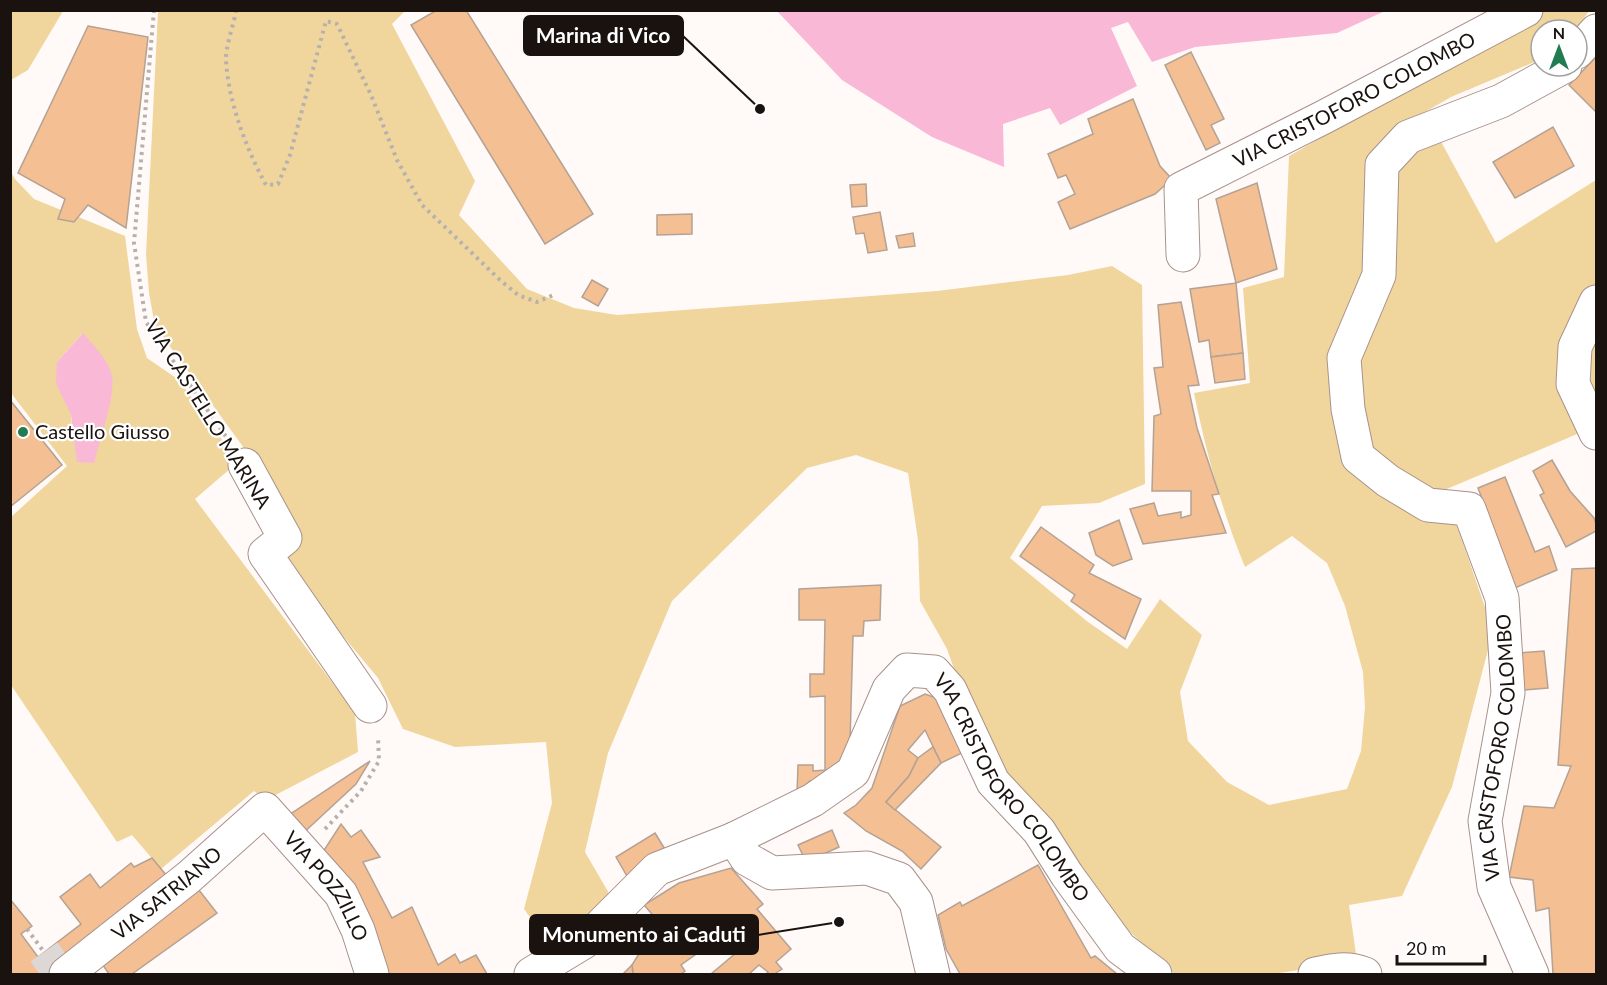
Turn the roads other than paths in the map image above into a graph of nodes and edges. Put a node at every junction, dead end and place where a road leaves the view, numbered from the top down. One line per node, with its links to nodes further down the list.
1 (1526, 10): 3 (street, VIA CRISTOFORO COLOMBO)
2 (1543, 78): 17 (street, VIA CRISTOFORO COLOMBO)
3 (1183, 255)
4 (1596, 302): 5 (street)
5 (1596, 433)
6 (245, 465): 7 (street, VIA CASTELLO MARINA)
7 (369, 706)
8 (264, 809): 10 (street, VIA SATRIANO); 11 (street, VIA POZZILLO)
9 (734, 839): 12 (street); 13 (street); 14 (street, VIA CRISTOFORO COLOMBO)
10 (57, 968)
11 (372, 975)
12 (531, 975)
13 (933, 975)
14 (1155, 975)
15 (1315, 975): 16 (street)
16 (1365, 975)
17 (1532, 975)

